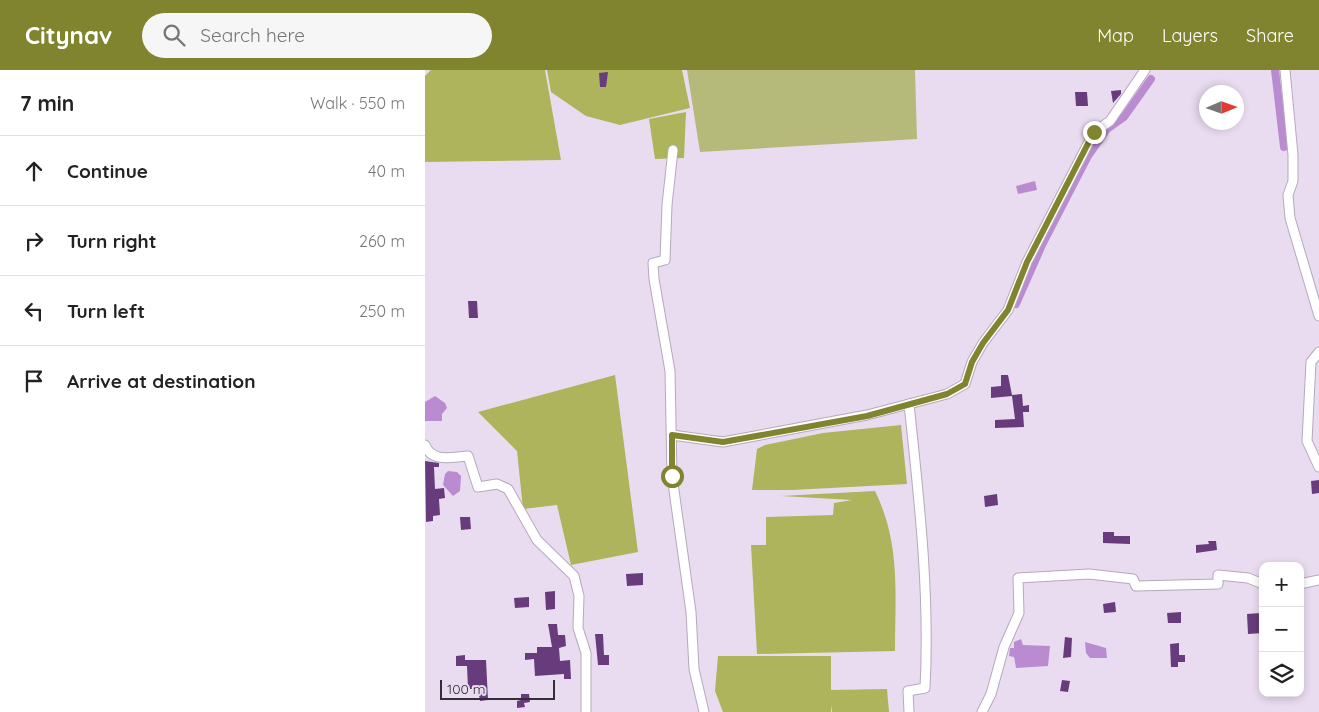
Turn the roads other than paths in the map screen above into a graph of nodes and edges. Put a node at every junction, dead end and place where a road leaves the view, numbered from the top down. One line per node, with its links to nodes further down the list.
1 (1145, 70): 6 (street)
2 (1285, 70): 4 (street)
3 (673, 150): 7 (street)
4 (1319, 316)
5 (1319, 352): 9 (street)
6 (909, 404): 7 (street); 15 (street)
7 (672, 435): 14 (street)
8 (425, 445): 13 (street)
9 (1319, 466)
10 (1319, 580): 12 (street)
11 (1259, 582): 16 (street)
12 (1304, 583)
13 (586, 712)
14 (704, 712)
15 (909, 712)
16 (982, 712)

